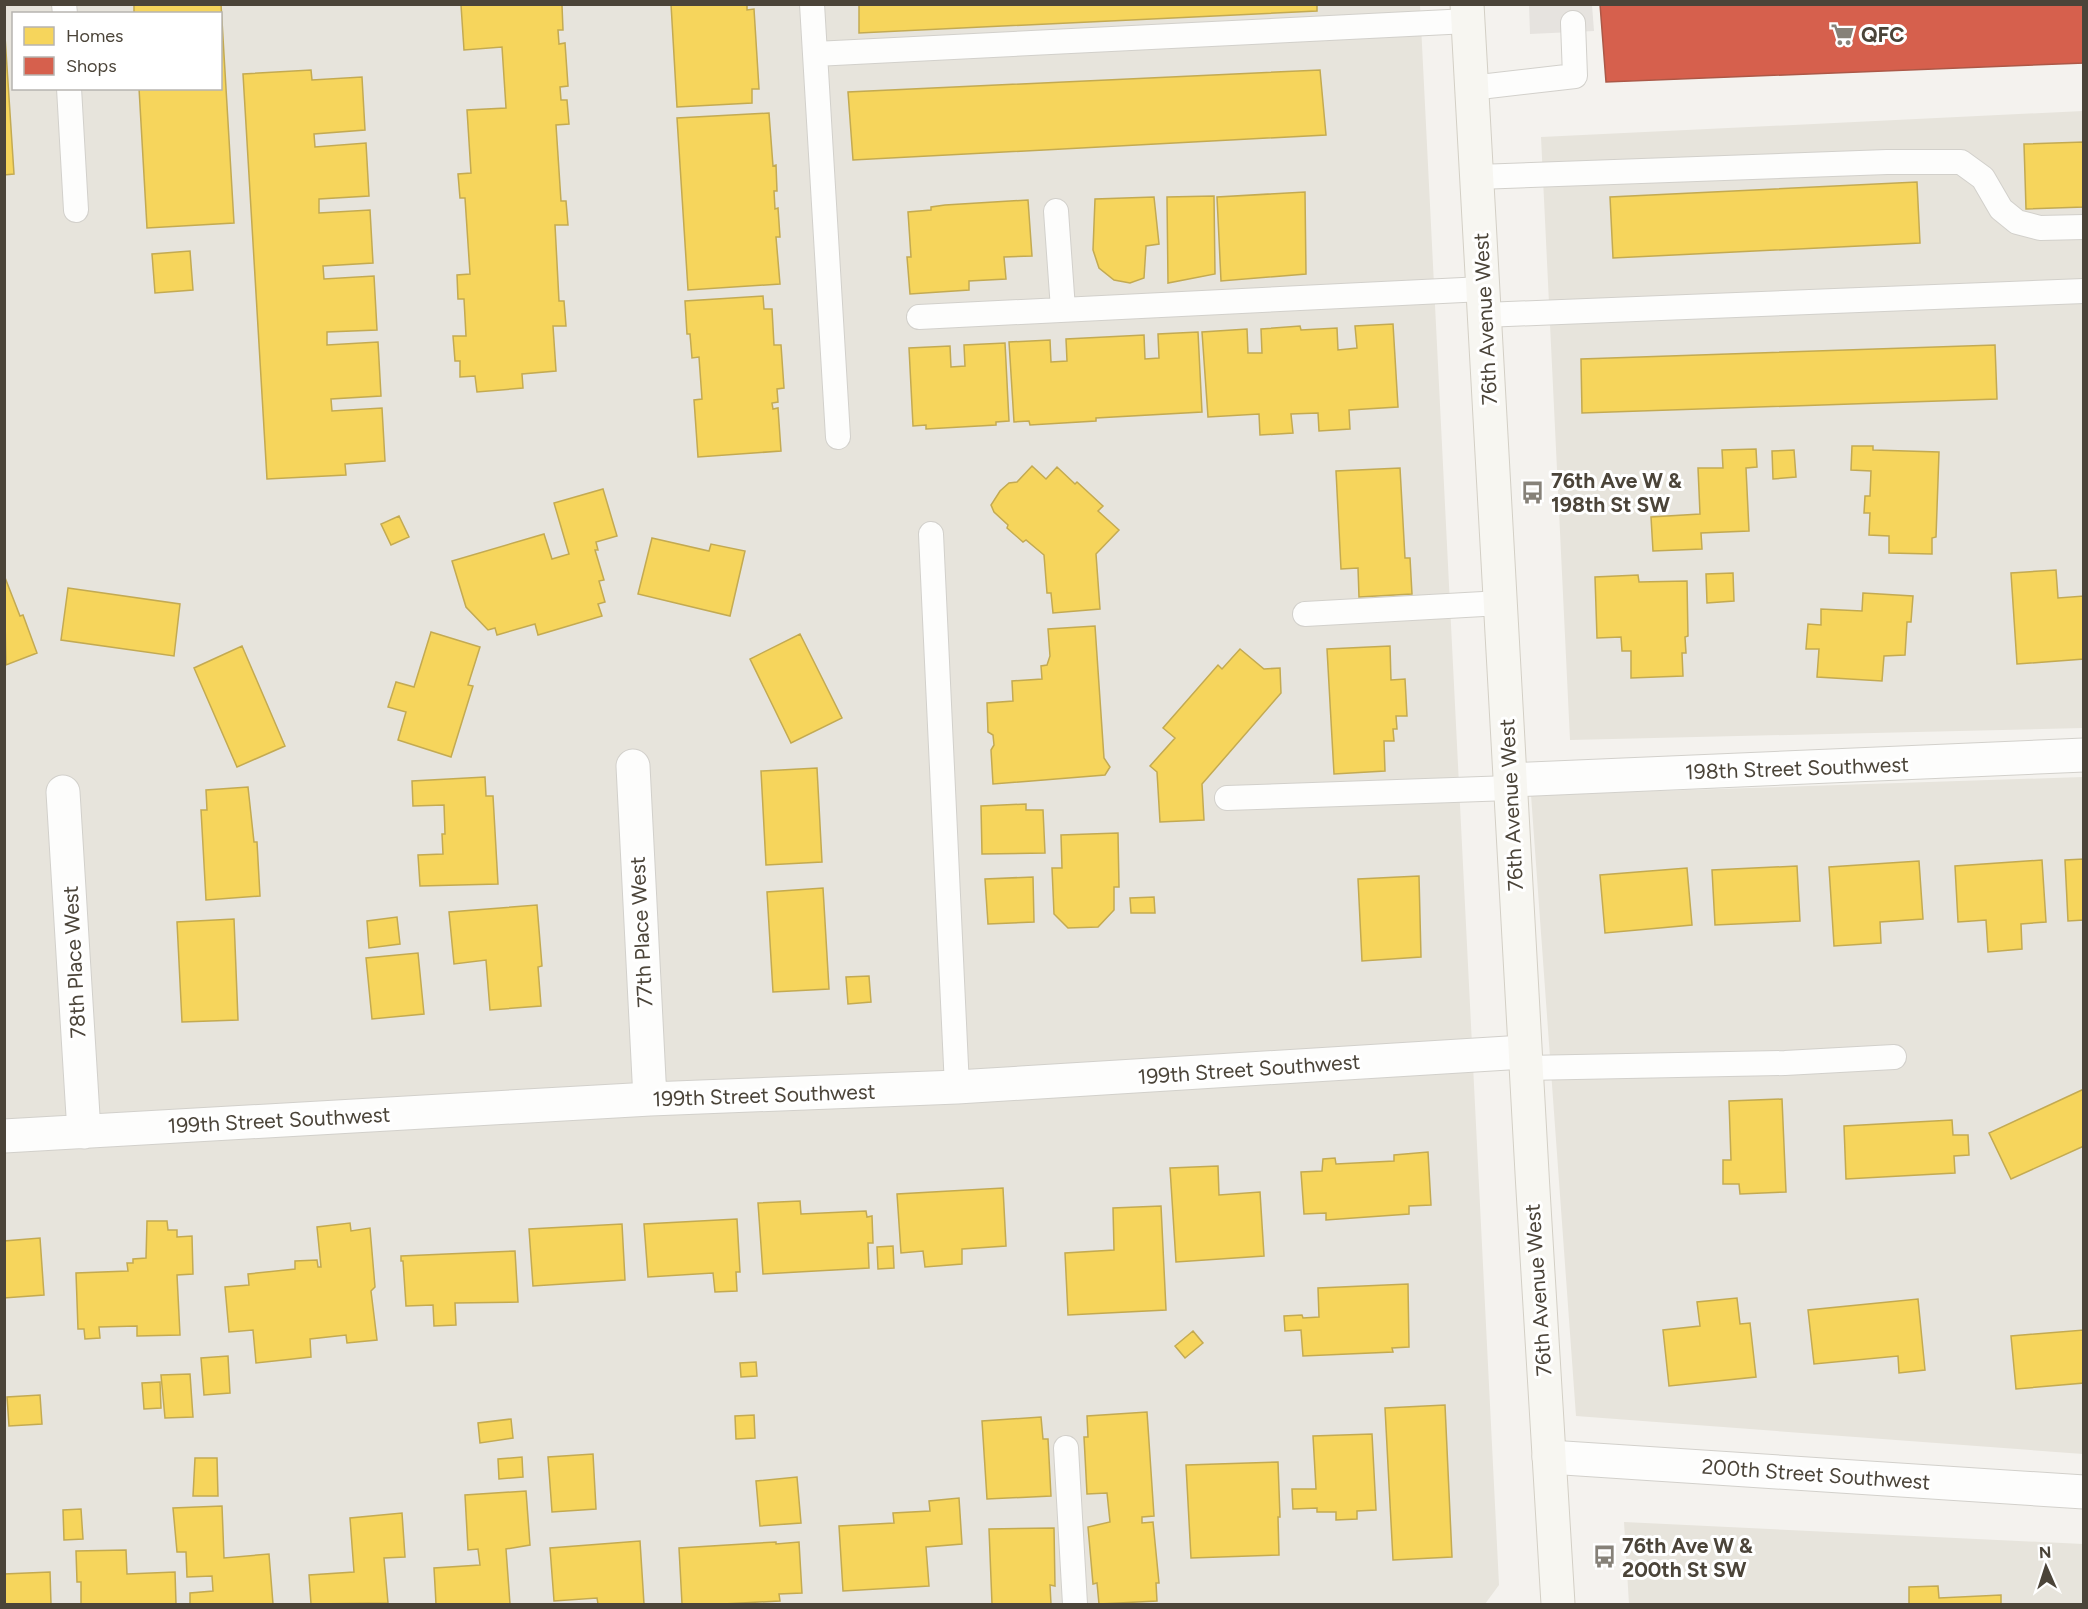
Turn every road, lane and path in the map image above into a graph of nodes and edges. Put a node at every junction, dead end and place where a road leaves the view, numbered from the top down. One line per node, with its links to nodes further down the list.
1 (812, 4): 4 (lane)
2 (1467, 13): 4 (lane); 5 (street, 76th Avenue West)
3 (1573, 23): 5 (lane)
4 (815, 54): 15 (lane)
5 (1472, 88): 7 (street, 76th Avenue West)
6 (69, 90): 8 (lane)
7 (1477, 177): 10 (lane); 12 (street, 76th Avenue West)
8 (76, 210)
9 (1056, 211): 13 (lane)
10 (2084, 226)
11 (2084, 291): 12 (lane)
12 (1484, 302): 13 (lane); 17 (street, 76th Avenue West)
13 (1063, 309): 14 (lane)
14 (919, 317)
15 (838, 437)
16 (932, 534): 26 (lane)
17 (1501, 603): 18 (lane); 21 (street, 76th Avenue West)
18 (1305, 614)
19 (2084, 755): 21 (street, 198th Street Southwest)
20 (633, 766): 27 (street, 77th Place West)
21 (1510, 784): 23 (lane); 25 (street, 76th Avenue West)
22 (63, 792): 28 (street, 78th Place West)
23 (1227, 798)
24 (1894, 1057): 25 (lane)
25 (1524, 1060): 26 (street, 199th Street Southwest); 31 (street, 76th Avenue West)
26 (957, 1087): 27 (street, 199th Street Southwest)
27 (650, 1099): 28 (street, 199th Street Southwest)
28 (84, 1132): 29 (street, 199th Street Southwest)
29 (4, 1136)
30 (1066, 1448): 33 (lane)
31 (1549, 1457): 32 (street, 200th Street Southwest); 34 (street, 76th Avenue West)
32 (2084, 1492)
33 (1075, 1605)
34 (1558, 1605)

